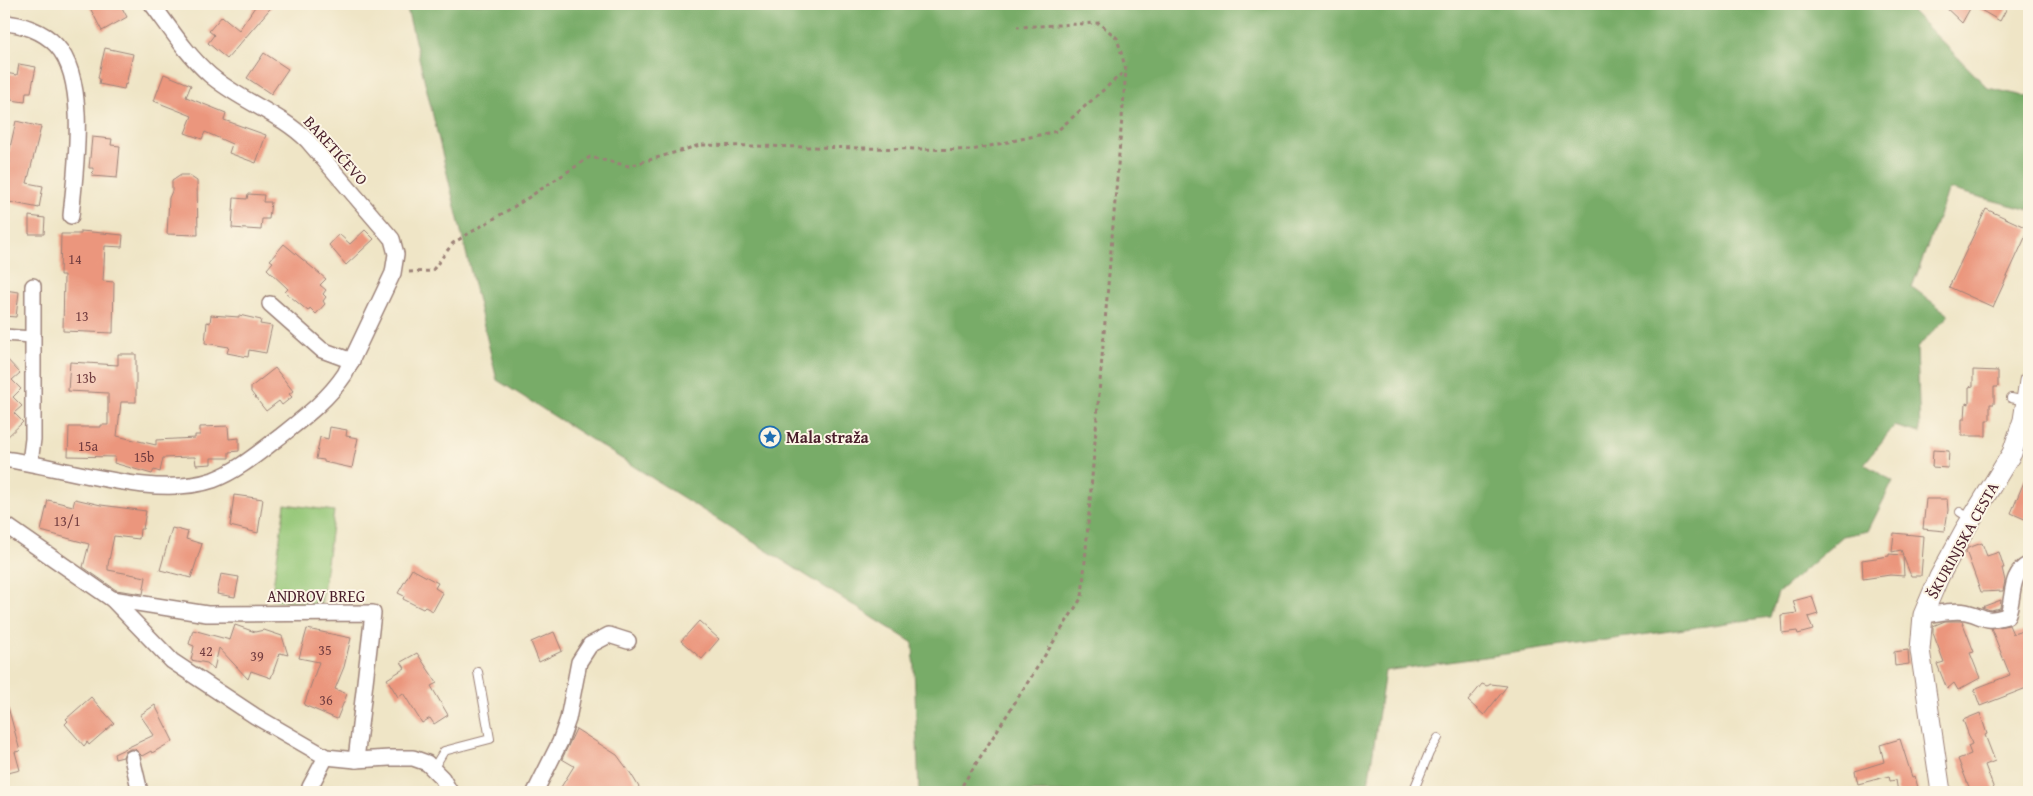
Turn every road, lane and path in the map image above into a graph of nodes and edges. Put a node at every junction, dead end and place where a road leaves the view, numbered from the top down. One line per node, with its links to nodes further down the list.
1 (152, 4): 6 (street, BARETIĆEVO)
2 (4, 23): 5 (street)
3 (1016, 27): 4 (path)
4 (1126, 70): 6 (path); 30 (path)
5 (71, 216)
6 (393, 273): 11 (street, BARETIĆEVO)
7 (33, 286): 10 (street)
8 (270, 304): 11 (street)
9 (4, 335): 10 (street)
10 (32, 337): 14 (street)
11 (352, 361): 14 (street, BARETIĆEVO)
12 (2029, 381): 18 (street, ŠKURINJSKA CESTA)
13 (4, 459): 14 (street, BARETIĆEVO)
14 (30, 463)
15 (4, 524): 17 (street, ANDROV BREG)
16 (2029, 564): 18 (street)
17 (112, 599): 22 (street, ANDROV BREG); 24 (street, ANDROV BREG)
18 (1923, 615): 32 (street, ŠKURINJSKA CESTA)
19 (628, 641): 29 (street)
20 (478, 672): 25 (lane)
21 (1438, 738): 31 (lane)
22 (326, 757): 24 (street, ANDROV BREG); 27 (street)
23 (132, 758): 26 (street)
24 (356, 760): 25 (street, ANDROV BREG)
25 (433, 769): 28 (street, ANDROV BREG)
26 (140, 792)
27 (312, 792)
28 (450, 792)
29 (535, 792)
30 (958, 792)
31 (1413, 792)
32 (1941, 792)

